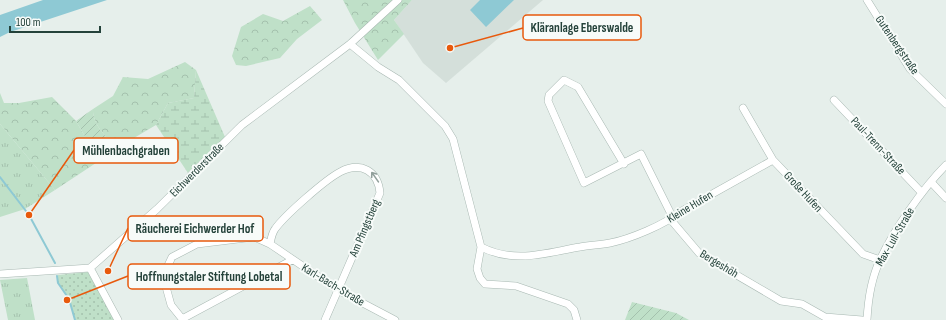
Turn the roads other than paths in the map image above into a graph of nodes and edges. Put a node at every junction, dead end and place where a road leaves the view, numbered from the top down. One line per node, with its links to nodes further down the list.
1 (398, 0): 3 (street, Eichwerderstraße)
2 (867, 0): 5 (street, Gutenbergstraße)
3 (350, 44): 15 (street); 18 (street, Eichwerderstraße)
4 (834, 100): 11 (street, Paul-Trenn-Straße)
5 (946, 104)
6 (743, 108): 7 (street, Große Hufen)
7 (773, 160): 13 (street, Kleine Hufen); 17 (street, Große Hufen)
8 (624, 164): 8 (street, Bergeshöh); 13 (street, Bergeshöh)
9 (946, 165): 10 (street, Max-Lull-Straße)
10 (931, 182): 11 (street, Max-Lull-Straße); 12 (street)
11 (922, 193): 17 (street, Max-Lull-Straße)
12 (946, 198)
13 (671, 220): 15 (street, Kleine Hufen); 26 (street, Bergeshöh)
14 (270, 244): 16 (street, Karl-Bach-Straße); 20 (street, Am Pfingstberg, one-way to 14); 21 (street, Karl-Bach-Straße)
15 (481, 247): 25 (street)
16 (292, 260): 20 (street, Karl-Bach-Straße); 21 (street)
17 (880, 260): 27 (street, Max-Lull-Straße)
18 (90, 268): 19 (street); 22 (street)
19 (0, 274)
20 (338, 290): 23 (street, Am Pfingstberg); 24 (street, Karl-Bach-Straße)
21 (182, 319)
22 (118, 320)
23 (326, 320)
24 (395, 320)
25 (577, 320)
26 (862, 320)
27 (867, 320)

